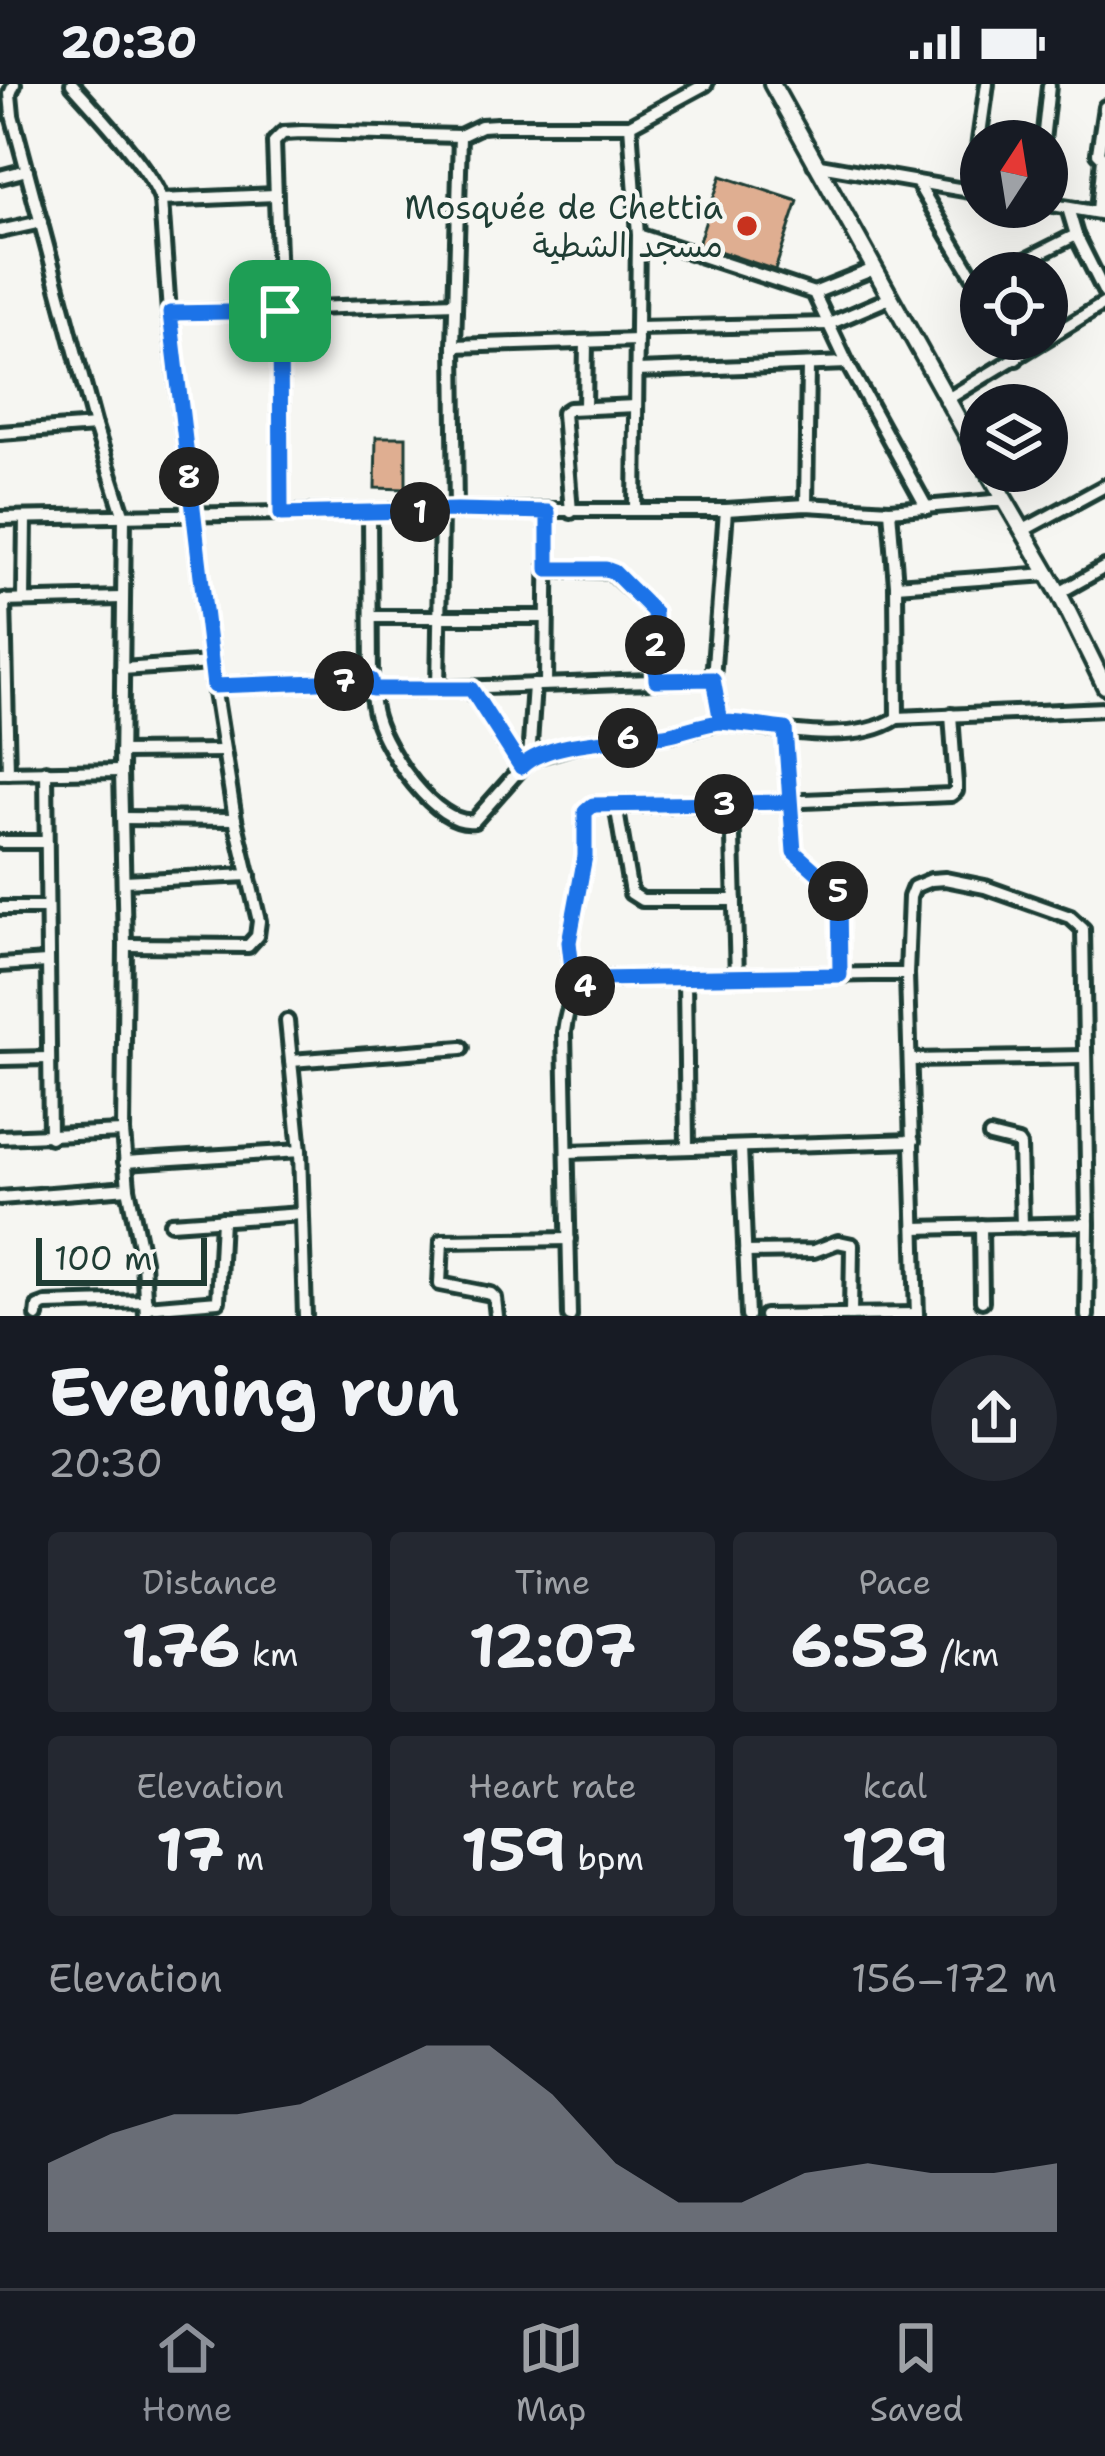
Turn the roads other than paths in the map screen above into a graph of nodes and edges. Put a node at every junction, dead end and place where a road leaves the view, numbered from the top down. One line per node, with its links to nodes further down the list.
1 (14, 84): 13 (street)
2 (71, 84): 18 (street)
3 (706, 84): 10 (street)
4 (772, 84): 12 (street)
5 (987, 84): 8 (street)
6 (1049, 86): 9 (street)
7 (1105, 107): 20 (street)
8 (983, 120)
9 (1045, 120)
10 (630, 125): 11 (street); 23 (street)
11 (460, 136): 17 (street); 31 (street)
12 (814, 164): 15 (street); 27 (street)
13 (27, 170): 14 (street); 21 (street)
14 (0, 177)
15 (919, 184): 16 (street); 26 (street)
16 (960, 190)
17 (275, 195): 18 (street); 33 (street)
18 (160, 200): 34 (street)
19 (1068, 208): 20 (street); 24 (street)
20 (1101, 211)
21 (41, 222): 22 (street); 48 (street)
22 (0, 232)
23 (638, 235): 28 (street); 37 (street)
24 (1076, 235): 25 (street); 29 (street)
25 (1042, 252)
26 (960, 253)
27 (874, 269): 28 (street); 30 (street)
28 (814, 293): 35 (street)
29 (1105, 293)
30 (890, 298): 35 (street); 44 (street)
31 (455, 303): 33 (street); 39 (street)
32 (1105, 303): 36 (street)
33 (280, 311): 34 (street); 64 (street)
34 (170, 313): 63 (street)
35 (829, 324): 37 (street); 41 (street)
36 (1068, 326)
37 (637, 334): 38 (street); 43 (street)
38 (586, 342): 39 (street); 46 (street)
39 (454, 346): 55 (street)
40 (1013, 360): 44 (street)
41 (847, 363): 42 (street); 54 (street)
42 (808, 366): 43 (street); 53 (street)
43 (637, 371): 45 (street)
44 (946, 400): 47 (street)
45 (636, 406): 46 (street); 56 (street)
46 (584, 408): 61 (street)
47 (960, 424)
48 (95, 426): 49 (street); 65 (street)
49 (0, 433)
50 (1105, 486): 68 (street)
51 (1000, 492): 52 (street)
52 (1004, 500): 54 (street); 68 (street)
53 (806, 505): 57 (street); 58 (street)
54 (927, 508): 58 (street)
55 (457, 510): 59 (street); 60 (street)
56 (635, 510): 57 (street); 61 (street)
57 (726, 510): 82 (street)
58 (890, 510): 72 (street)
59 (441, 511): 62 (street); 78 (street)
60 (548, 512): 61 (street); 70 (street)
61 (571, 512)
62 (370, 513): 64 (street); 77 (street)
63 (193, 514): 64 (street); 65 (street); 80 (street)
64 (281, 514)
65 (124, 517): 67 (street); 74 (street)
66 (0, 518): 67 (street)
67 (25, 518): 75 (street)
68 (1022, 531): 71 (street)
69 (1105, 567): 73 (street)
70 (548, 569): 79 (street); 83 (street)
71 (1048, 574): 72 (street); 73 (street)
72 (896, 585): 92 (street)
73 (1059, 593): 87 (street)
74 (122, 598): 75 (street); 81 (street)
75 (24, 600): 76 (street)
76 (2, 601): 100 (street)
77 (371, 617): 78 (street); 84 (street)
78 (437, 617): 79 (street); 88 (street)
79 (547, 617): 85 (street)
80 (211, 663): 81 (street); 86 (street)
81 (122, 668): 96 (street)
82 (713, 679): 83 (street); 93 (street)
83 (656, 680): 85 (street)
84 (372, 684): 86 (street); 88 (street); 97 (street)
85 (540, 684): 89 (street); 97 (street)
86 (214, 686): 95 (street)
87 (1105, 686)
88 (437, 689): 89 (street)
89 (471, 689): 97 (street)
90 (1105, 709): 91 (street)
91 (951, 715): 92 (street); 101 (street)
92 (897, 718): 94 (street)
93 (721, 722): 94 (street); 97 (street)
94 (785, 729): 101 (street)
95 (224, 751): 96 (street); 105 (street)
96 (122, 752): 99 (street)
97 (525, 763)
98 (46, 771): 99 (street); 100 (street); 107 (street)
99 (121, 771): 104 (street)
100 (4, 773)
101 (790, 802): 102 (street); 117 (street)
102 (732, 804): 103 (street); 110 (street)
103 (616, 805): 110 (street); 120 (street)
104 (122, 818): 105 (street); 109 (street)
105 (235, 818): 108 (street)
106 (0, 842): 107 (street)
107 (46, 842): 112 (street)
108 (249, 875): 109 (street); 113 (street)
109 (124, 881): 113 (street)
110 (735, 900): 118 (street)
111 (0, 908): 112 (street)
112 (47, 908): 114 (street)
113 (125, 945): 128 (street)
114 (47, 962): 115 (street); 124 (street)
115 (0, 965)
116 (908, 974): 117 (street); 123 (street); 126 (street)
117 (840, 975): 118 (street)
118 (737, 976): 119 (street)
119 (685, 978): 120 (street); 134 (street)
120 (575, 996): 136 (street)
121 (287, 1021): 127 (street)
122 (462, 1048): 127 (street)
123 (1084, 1057): 126 (street); 143 (street)
124 (49, 1058): 125 (street); 130 (street)
125 (0, 1059)
126 (910, 1060): 132 (street)
127 (291, 1061): 135 (street)
128 (123, 1132): 130 (street); 137 (street)
129 (990, 1136): 145 (street)
130 (50, 1137): 131 (street)
131 (0, 1138)
132 (913, 1141): 133 (street); 146 (street)
133 (741, 1147): 134 (street); 148 (street)
134 (687, 1148): 136 (street)
135 (299, 1151): 137 (street); 140 (street)
136 (568, 1152): 147 (street)
137 (125, 1162): 138 (street)
138 (128, 1188): 139 (street); 150 (street)
139 (0, 1198)
140 (301, 1214): 141 (street); 154 (street)
141 (222, 1220): 142 (street); 150 (street)
142 (171, 1223)
143 (1088, 1225): 145 (street); 159 (street)
144 (981, 1226): 145 (street); 146 (street); 149 (street)
145 (1022, 1226)
146 (915, 1228): 152 (street)
147 (569, 1239): 155 (street); 156 (street)
148 (745, 1252): 151 (street); 157 (street)
149 (982, 1301)
150 (146, 1308): 153 (street)
151 (851, 1315): 152 (street); 158 (street)
152 (917, 1315)
153 (38, 1316)
154 (305, 1316)
155 (497, 1316)
156 (570, 1316)
157 (748, 1316)
158 (765, 1316)
159 (1087, 1316)

